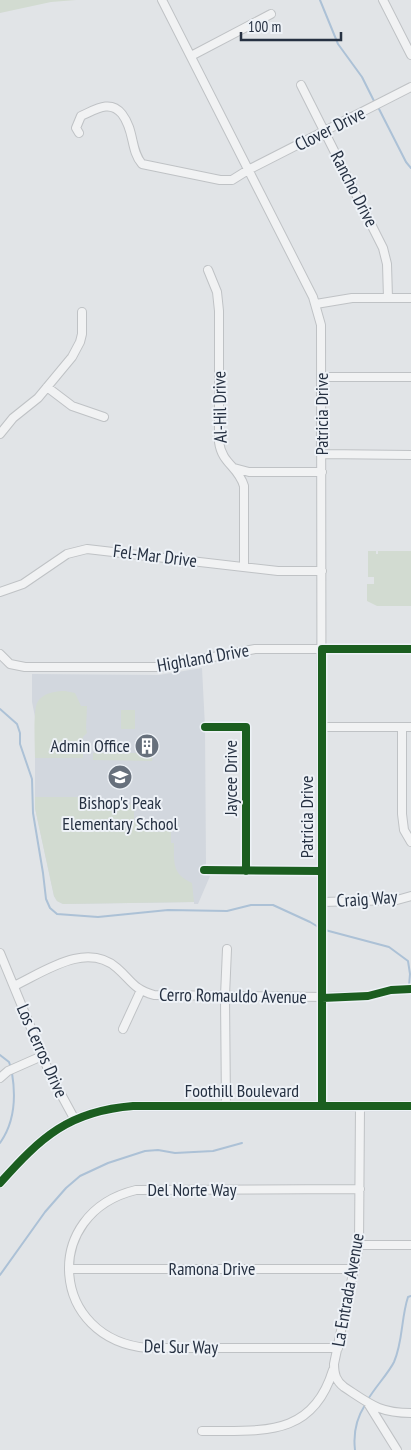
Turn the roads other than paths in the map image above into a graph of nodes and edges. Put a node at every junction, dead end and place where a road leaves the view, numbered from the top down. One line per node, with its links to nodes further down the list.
1 (162, 0): 4 (street, Patricia Drive)
2 (383, 0): 5 (street)
3 (271, 14): 4 (street)
4 (191, 56): 10 (street, Patricia Drive)
5 (411, 56)
6 (301, 85): 8 (street, Rancho Drive)
7 (411, 87): 8 (street, Clover Drive)
8 (325, 131): 10 (street, Clover Drive); 12 (street, Rancho Drive)
9 (78, 133): 10 (street, Clover Drive)
10 (248, 170): 14 (street, Patricia Drive)
11 (208, 270): 23 (street, Al-Hil Drive)
12 (388, 298): 13 (street); 14 (street)
13 (411, 298)
14 (316, 304): 16 (street, Patricia Drive)
15 (82, 312): 18 (street)
16 (322, 376): 17 (street); 21 (street, Patricia Drive)
17 (411, 377)
18 (47, 387): 19 (street); 20 (street)
19 (104, 417)
20 (0, 434)
21 (322, 454): 22 (street); 24 (street, Patricia Drive)
22 (411, 454)
23 (231, 467): 24 (street); 25 (street, Al-Hil Drive)
24 (322, 472): 26 (street, Patricia Drive)
25 (244, 567): 26 (street, Fel-Mar Drive); 27 (street, Fel-Mar Drive)
26 (322, 571): 28 (street, Patricia Drive)
27 (0, 592)
28 (322, 649): 29 (street, Highland Drive); 30 (street, Highland Drive); 32 (street, Patricia Drive)
29 (411, 649)
30 (0, 654)
31 (205, 727): 37 (street, Jaycee Drive)
32 (322, 727): 33 (street); 38 (street, Patricia Drive)
33 (402, 727): 34 (street); 35 (street)
34 (411, 727)
35 (411, 842)
36 (204, 870): 37 (street, Craig Way)
37 (246, 871): 38 (street, Craig Way)
38 (322, 871): 40 (street, Patricia Drive)
39 (411, 896): 40 (street, Craig Way)
40 (322, 902): 47 (street, Patricia Drive)
41 (227, 949): 46 (street)
42 (0, 953): 43 (street, Los Cerros Drive)
43 (14, 986): 45 (street, Cerro Romauldo Avenue); 49 (street, Los Cerros Drive)
44 (411, 989): 47 (street, Cerro Romauldo Avenue)
45 (141, 990): 46 (street, Cerro Romauldo Avenue); 48 (street)
46 (225, 996): 47 (street, Cerro Romauldo Avenue); 51 (street)
47 (322, 998): 52 (street, Patricia Drive)
48 (123, 1029)
49 (42, 1056): 50 (street); 55 (street, Los Cerros Drive)
50 (0, 1078)
51 (226, 1106): 52 (street, Foothill Boulevard); 55 (street, Foothill Boulevard)
52 (322, 1106): 53 (street, Foothill Boulevard)
53 (360, 1106): 54 (street, Foothill Boulevard); 57 (street, La Entrada Avenue)
54 (411, 1106)
55 (75, 1120): 56 (street, Foothill Boulevard)
56 (0, 1183)
57 (360, 1189): 58 (street, La Entrada Avenue); 60 (street, Del Norte Way)
58 (359, 1244): 59 (street); 61 (street, La Entrada Avenue)
59 (411, 1245)
60 (69, 1269): 61 (street, Ramona Drive); 62 (street, Del Sur Way)
61 (355, 1269): 62 (street, La Entrada Avenue)
62 (338, 1348): 63 (street, La Entrada Avenue)
63 (334, 1364): 64 (street, La Entrada Avenue); 66 (street)
64 (367, 1402): 65 (street); 67 (street, La Entrada Avenue)
65 (411, 1413)
66 (202, 1431)
67 (397, 1450)

